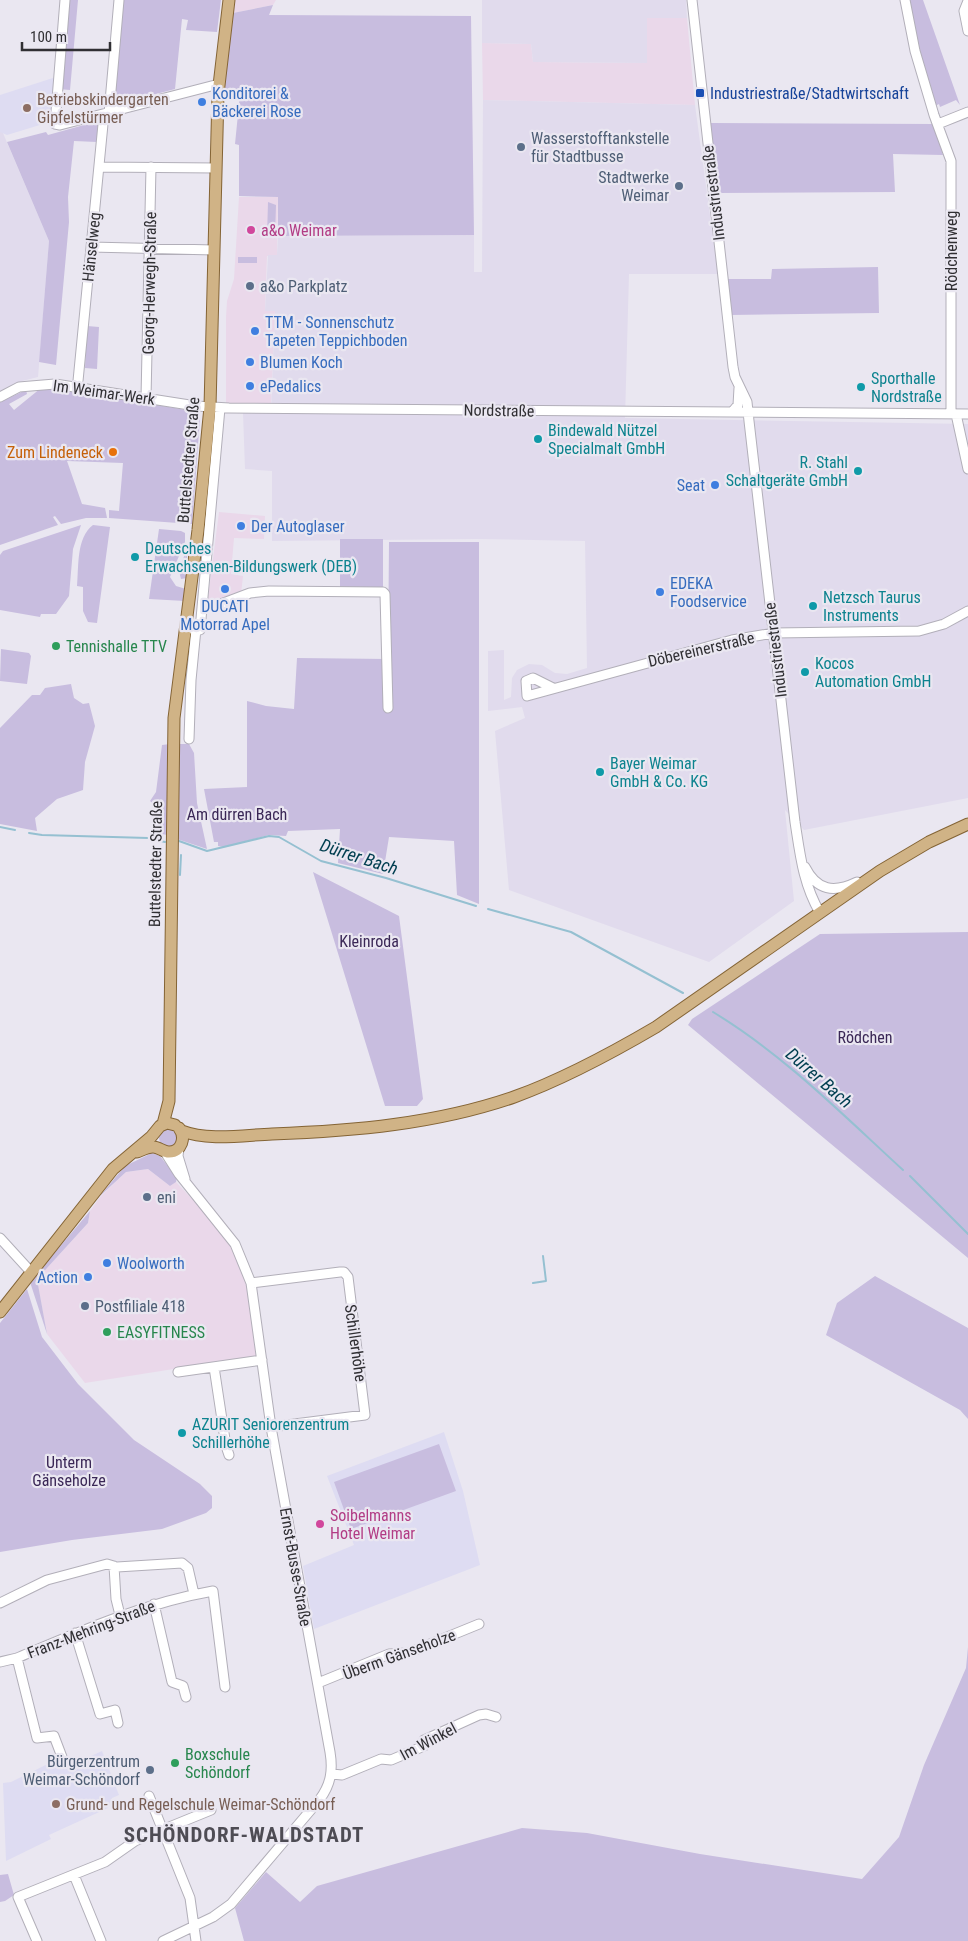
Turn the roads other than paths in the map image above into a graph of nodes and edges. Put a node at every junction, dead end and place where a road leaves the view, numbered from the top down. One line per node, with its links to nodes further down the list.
1 (65, 0): 10 (street)
2 (119, 0): 10 (street, Hänselweg)
3 (229, 0): 8 (main road, Buttelstedter Straße)
4 (692, 0): 19 (street, Industriestraße)
5 (905, 0): 11 (street, Rödchenweg)
6 (968, 1): 7 (street)
7 (968, 31)
8 (219, 84): 10 (street); 14 (main road, Buttelstedter Straße)
9 (968, 112): 11 (street)
10 (106, 113): 12 (street, Hänselweg)
11 (938, 124): 25 (street, Rödchenweg)
12 (99, 167): 13 (street); 15 (street, Hänselweg)
13 (151, 167): 14 (street); 16 (street, Georg-Herwegh-Straße)
14 (216, 168): 17 (main road, Buttelstedter Straße)
15 (91, 247): 16 (street); 18 (street, Hänselweg)
16 (150, 249): 17 (street); 21 (street, Georg-Herwegh-Straße)
17 (214, 250): 22 (main road, Buttelstedter Straße)
18 (78, 381)
19 (739, 385): 23 (street, Industriestraße); 24 (street, Industriestraße)
20 (0, 398): 21 (street, Im Weimar-Werk)
21 (146, 398): 22 (street, Im Weimar-Werk)
22 (215, 408): 23 (street, Nordstraße); 28 (street); 30 (main road, Buttelstedter Straße)
23 (732, 412): 24 (street, Nordstraße)
24 (748, 412): 25 (street, Nordstraße); 31 (street, Industriestraße)
25 (953, 414): 26 (street, Nordstraße); 27 (street, Rödchenweg)
26 (968, 414)
27 (968, 469)
28 (203, 607): 30 (street); 33 (street)
29 (968, 611): 31 (street, Döbereinerstraße)
30 (191, 629): 34 (street, Buttelstedter Straße); 39 (main road, Buttelstedter Straße)
31 (774, 633): 32 (street, Döbereinerstraße); 36 (street, Industriestraße)
32 (553, 688): 32 (street, Döbereinerstraße)
33 (388, 708)
34 (189, 739)
35 (968, 824): 37 (main road)
36 (800, 855): 37 (street); 38 (street, Industriestraße)
37 (880, 871): 38 (main road)
38 (820, 913): 43 (main road)
39 (169, 1101): 40 (main road); 41 (main road)
40 (163, 1124): 41 (main road); 42 (main road)
41 (179, 1128): 43 (main road); 44 (main road)
42 (155, 1133): 45 (main road); 46 (main road)
43 (217, 1136): 44 (main road)
44 (180, 1146): 45 (main road); 47 (street, Ernst-Busse-Straße)
45 (162, 1150): 46 (main road); 47 (street, Ernst-Busse-Straße)
46 (129, 1154): 49 (main road)
47 (186, 1181): 50 (street, Ernst-Busse-Straße)
48 (0, 1238): 49 (street)
49 (31, 1272): 51 (main road)
50 (251, 1284): 52 (street, Ernst-Busse-Straße); 55 (street, Schillerhöhe)
51 (0, 1312)
52 (262, 1360): 53 (street); 55 (street, Ernst-Busse-Straße)
53 (214, 1367): 54 (street); 56 (street)
54 (178, 1372)
55 (271, 1427): 66 (street, Ernst-Busse-Straße)
56 (229, 1455)
57 (114, 1566): 58 (street); 59 (street); 61 (street)
58 (194, 1594): 60 (street, Franz-Mehring-Straße); 67 (street, Franz-Mehring-Straße)
59 (0, 1603)
60 (154, 1604): 61 (street, Franz-Mehring-Straße); 68 (street)
61 (120, 1615): 63 (street, Franz-Mehring-Straße)
62 (479, 1624): 66 (street, Überm Gänseholze)
63 (75, 1633): 64 (street, Franz-Mehring-Straße); 70 (street)
64 (17, 1658): 65 (street, Franz-Mehring-Straße); 71 (street)
65 (0, 1662)
66 (318, 1683): 72 (street, Ernst-Busse-Straße)
67 (225, 1687)
68 (186, 1697)
69 (496, 1717): 72 (street, Im Winkel)
70 (118, 1723)
71 (62, 1758)
72 (332, 1774): 77 (street)
73 (149, 1796): 75 (street)
74 (212, 1810): 75 (street)
75 (163, 1830): 76 (street); 77 (street)
76 (74, 1874): 78 (street); 79 (street)
77 (193, 1927): 80 (street); 81 (street)
78 (37, 1941)
79 (101, 1941)
80 (163, 1941)
81 (196, 1941)

